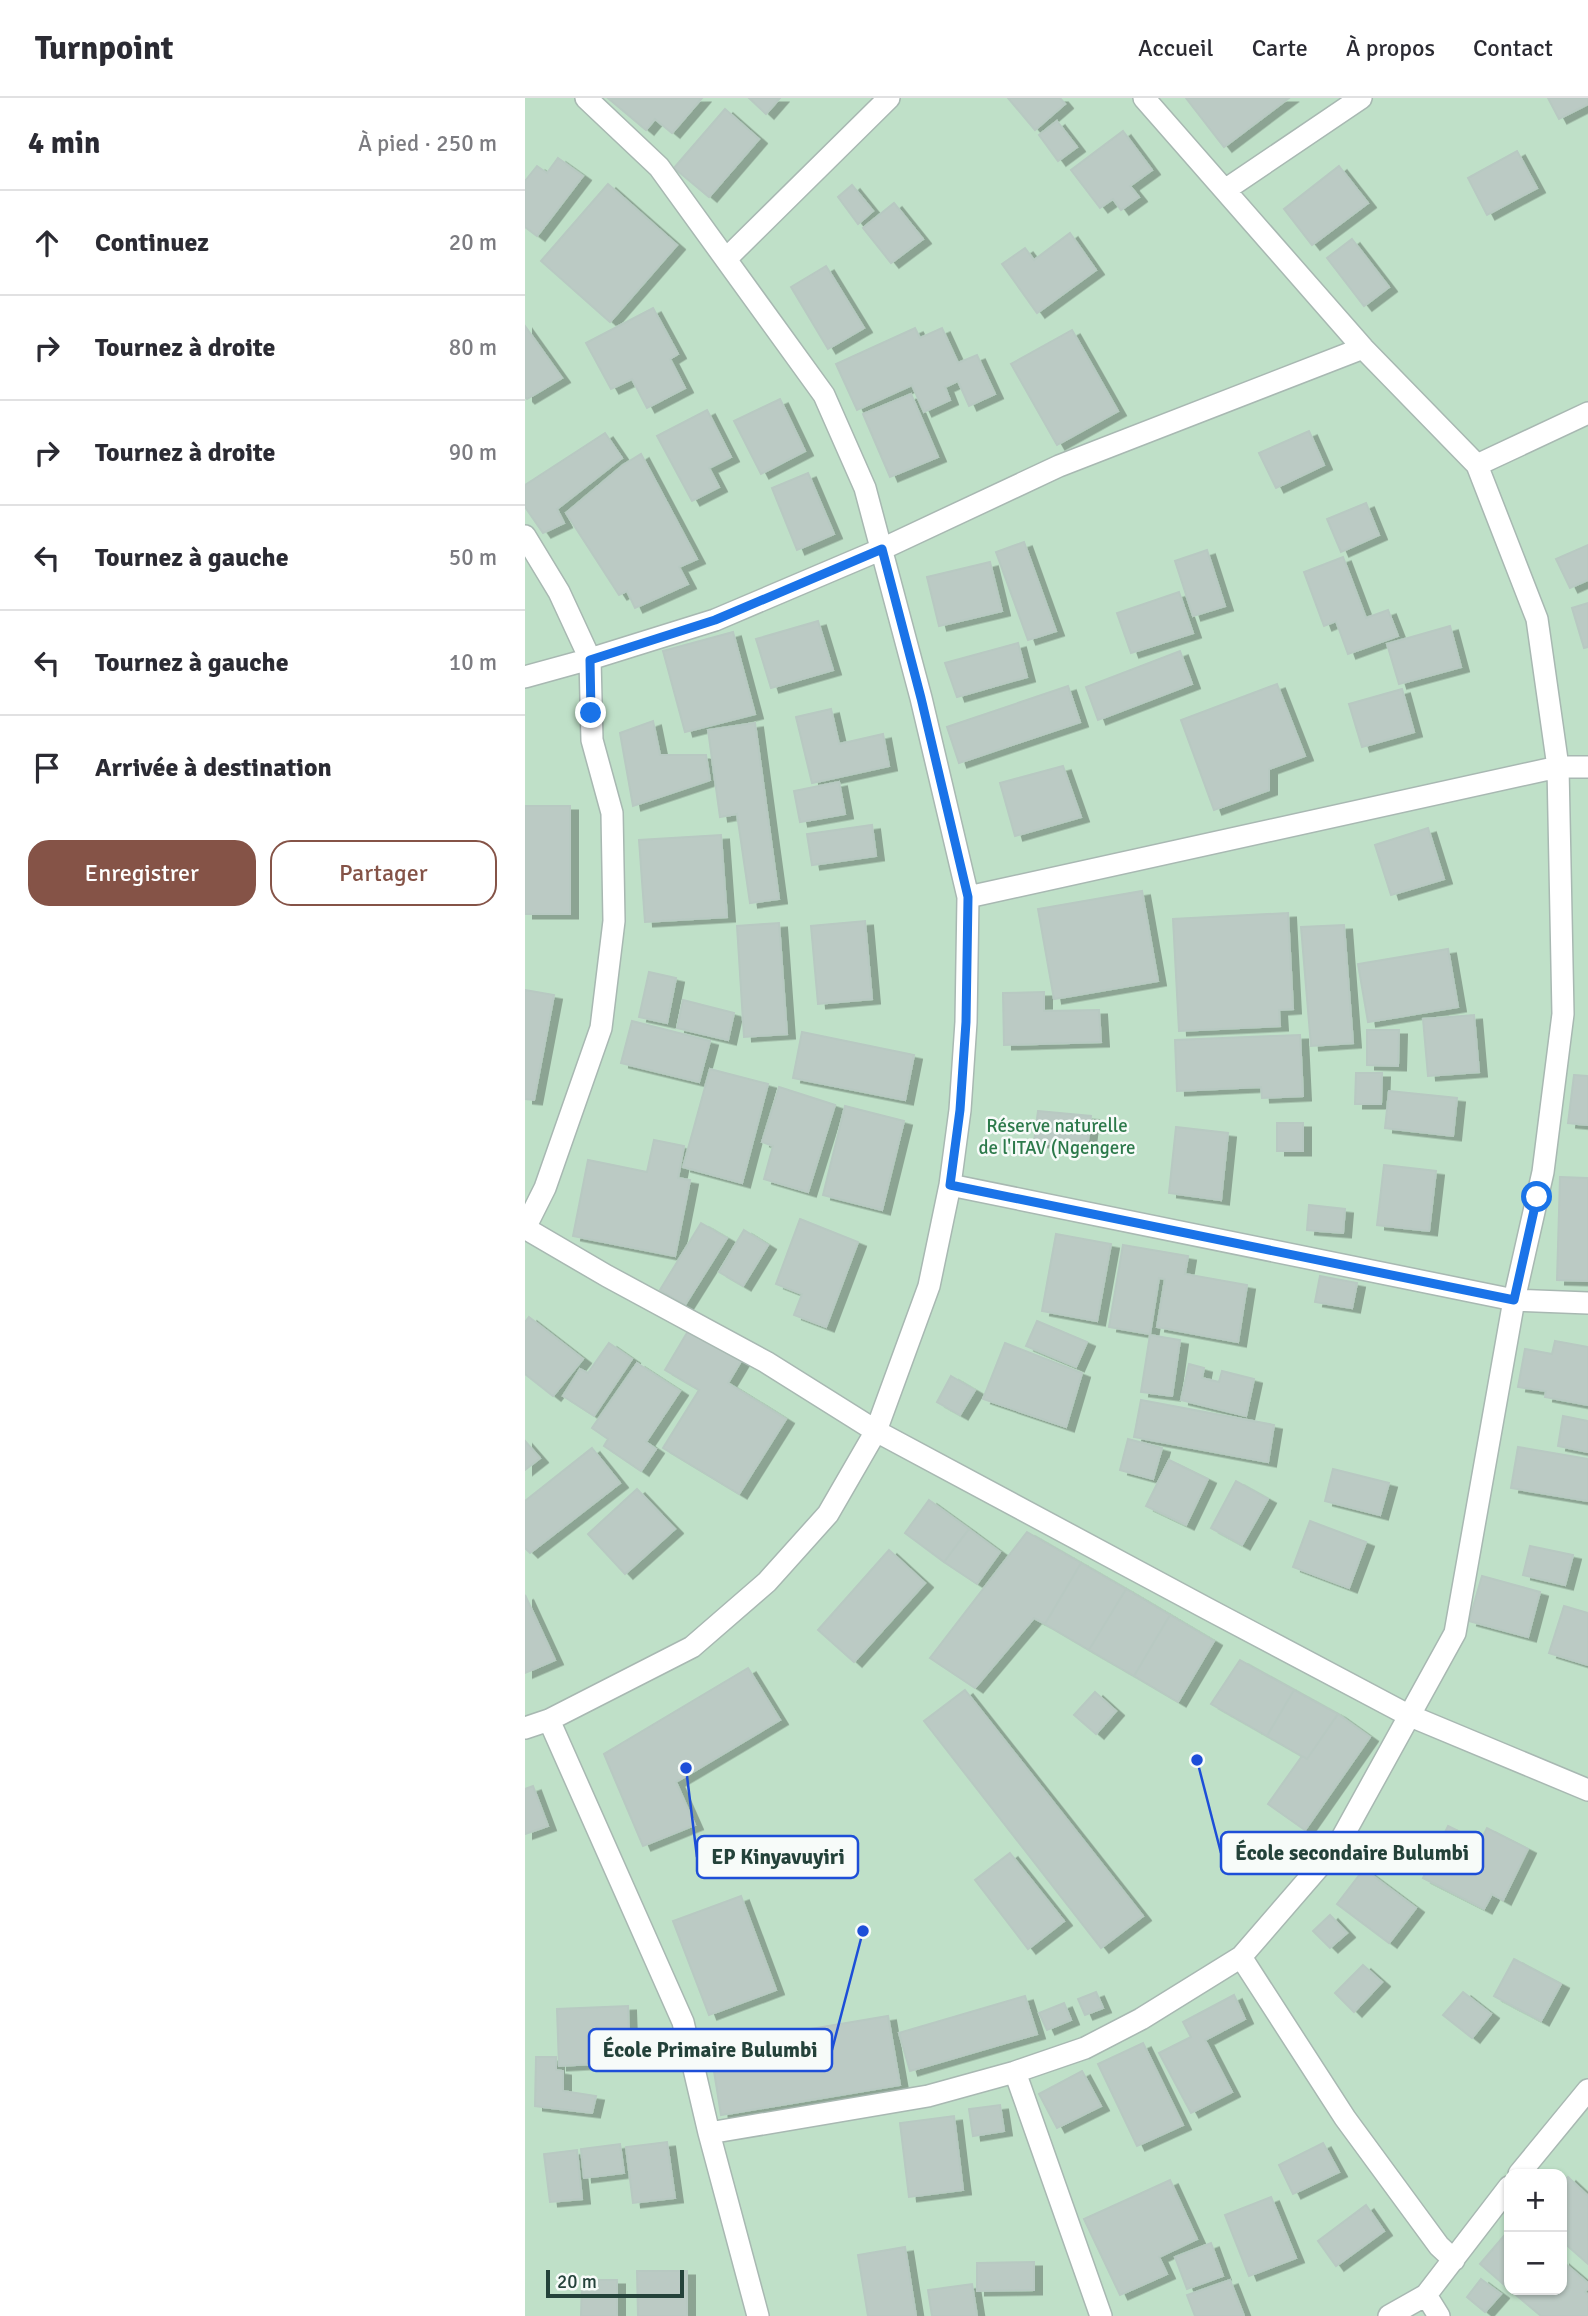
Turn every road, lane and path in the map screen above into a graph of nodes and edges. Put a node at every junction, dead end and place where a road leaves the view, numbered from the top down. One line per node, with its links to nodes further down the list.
1 (586, 98): 6 (street)
2 (889, 98): 6 (street)
3 (1144, 98): 5 (street)
4 (1361, 98): 5 (street)
5 (1225, 191): 7 (street)
6 (726, 259): 11 (street)
7 (1363, 348): 9 (street); 11 (street)
8 (1588, 413): 9 (street)
9 (1476, 465): 14 (street)
10 (525, 536): 12 (street)
11 (882, 549): 12 (street); 16 (street)
12 (590, 660): 13 (street); 18 (street)
13 (525, 677)
14 (1558, 767): 15 (street); 16 (street); 19 (street)
15 (1588, 767)
16 (968, 897): 17 (street)
17 (950, 1185): 19 (street); 21 (street)
18 (525, 1228): 21 (street)
19 (1514, 1300): 20 (street); 22 (street)
20 (1588, 1303)
21 (876, 1431): 22 (street); 23 (street)
22 (1408, 1715): 25 (street); 26 (street)
23 (549, 1720): 24 (street); 29 (street)
24 (525, 1728)
25 (1588, 1790)
26 (1241, 1956): 27 (street); 32 (street)
27 (1015, 2072): 29 (street); 35 (street)
28 (1588, 2090): 30 (street)
29 (709, 2133): 34 (street)
30 (1523, 2169)
31 (1504, 2194): 32 (street)
32 (1454, 2260): 33 (street)
33 (1426, 2295): 36 (street); 37 (street)
34 (758, 2316)
35 (1101, 2316)
36 (1389, 2316)
37 (1439, 2316)

